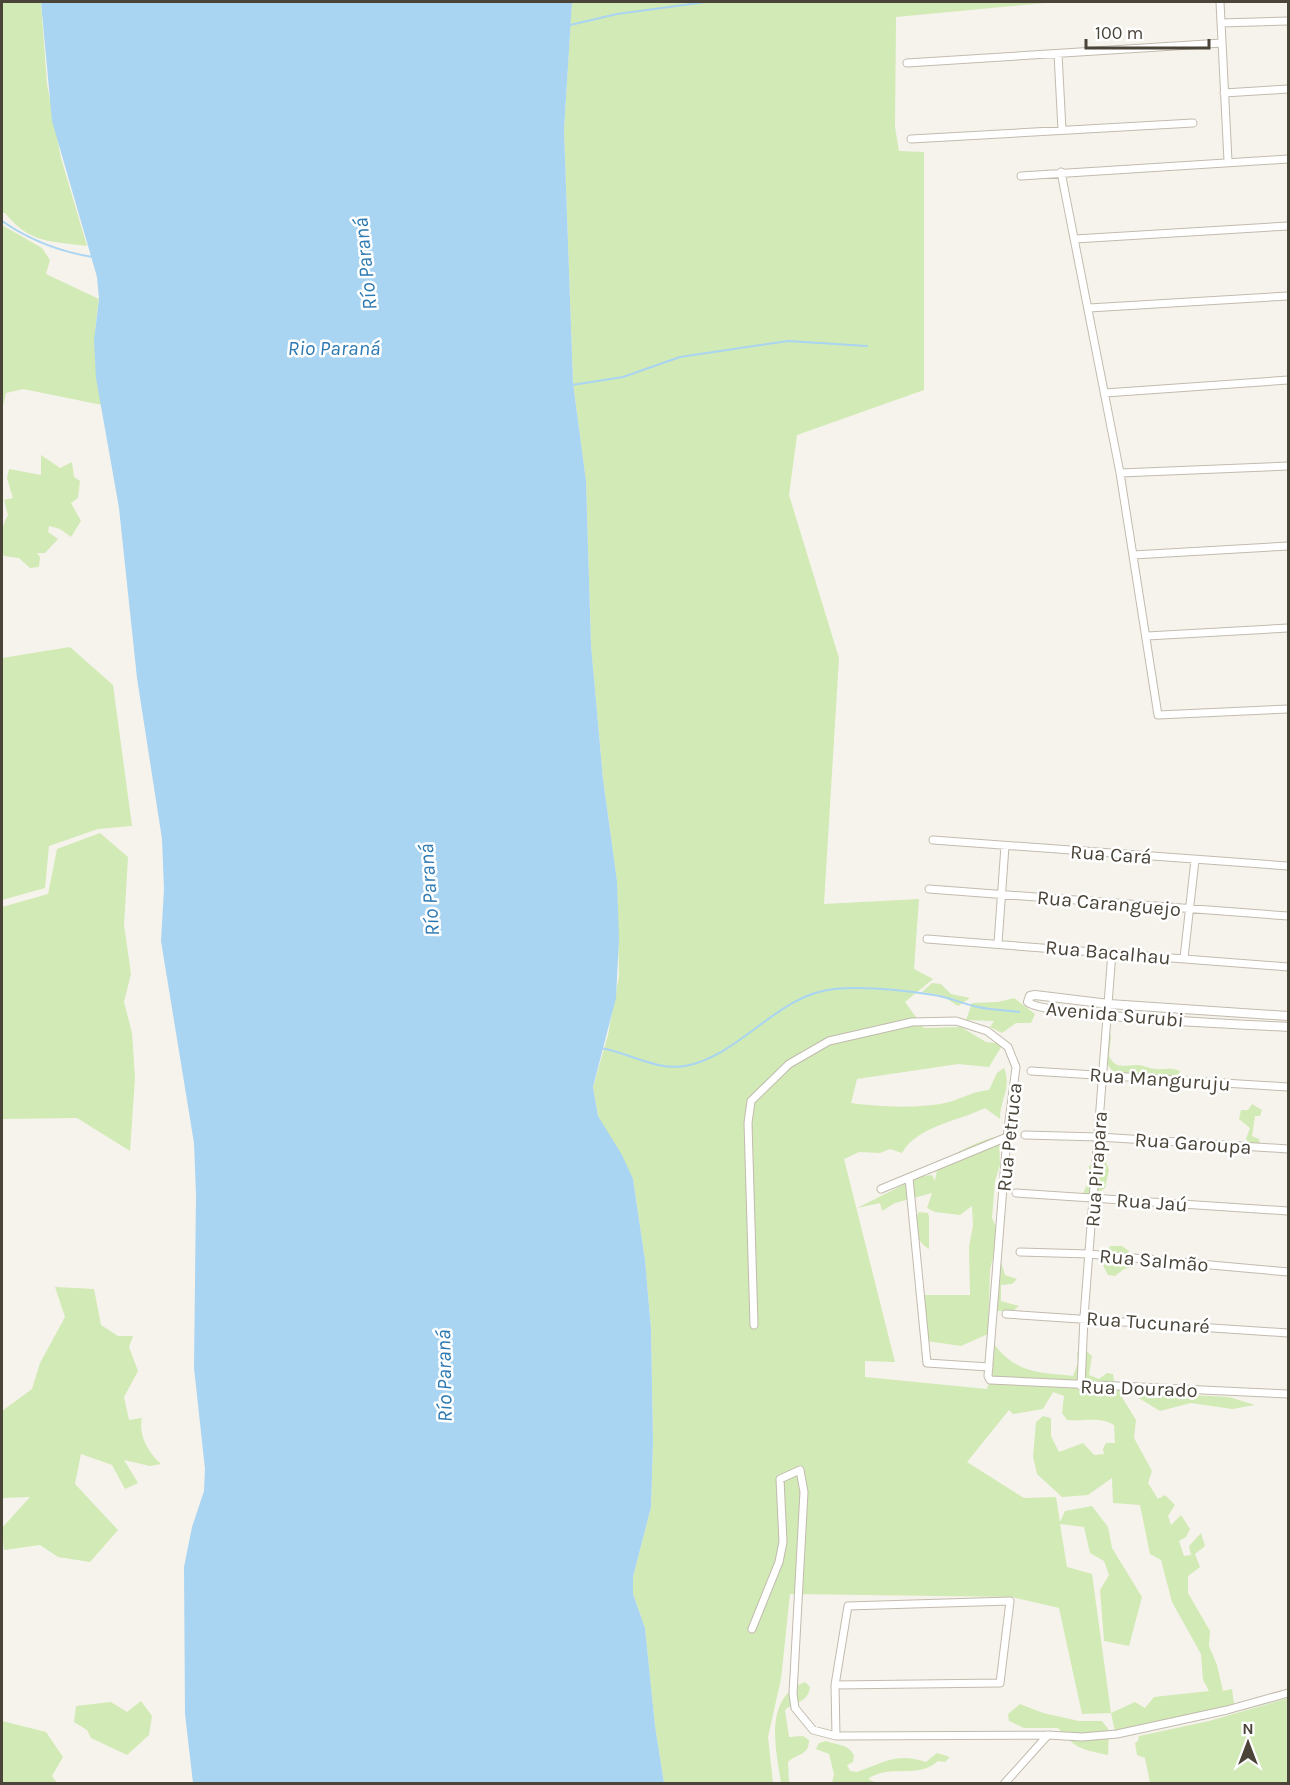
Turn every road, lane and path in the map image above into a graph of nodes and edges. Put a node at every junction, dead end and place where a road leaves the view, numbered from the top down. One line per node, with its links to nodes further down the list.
1 (1220, 2): 3 (street)
2 (1288, 21): 3 (street)
3 (1221, 23): 4 (street)
4 (1222, 43): 5 (street); 8 (street)
5 (1058, 54): 6 (street); 10 (street)
6 (907, 63)
7 (1288, 89): 8 (street)
8 (1224, 93): 13 (street)
9 (1193, 123): 10 (street)
10 (1062, 130): 11 (street)
11 (911, 139)
12 (1288, 159): 13 (street)
13 (1228, 161): 14 (street)
14 (1061, 172): 15 (street); 17 (street)
15 (1021, 176)
16 (1288, 226): 17 (street)
17 (1075, 239): 19 (street)
18 (1288, 296): 19 (street)
19 (1089, 308): 21 (street)
20 (1288, 380): 21 (street)
21 (1105, 393): 23 (street)
22 (1288, 466): 23 (street)
23 (1120, 473): 25 (street)
24 (1288, 546): 25 (street)
25 (1133, 555): 27 (street)
26 (1288, 628): 27 (street)
27 (1147, 636): 28 (street)
28 (1288, 709)
29 (933, 840): 30 (street, Rua Cará)
30 (1005, 846): 31 (street, Rua Cará); 34 (street)
31 (1195, 860): 32 (street, Rua Cará); 35 (street)
32 (1288, 866)
33 (929, 889): 34 (street, Rua Caranguejo)
34 (1002, 894): 35 (street, Rua Caranguejo); 38 (street)
35 (1190, 909): 36 (street, Rua Caranguejo); 40 (street)
36 (1288, 916)
37 (927, 939): 38 (street, Rua Bacalhau)
38 (999, 943): 39 (street, Rua Bacalhau)
39 (1112, 952): 40 (street, Rua Bacalhau); 42 (street, Rua Pirapara)
40 (1184, 958): 41 (street, Rua Bacalhau)
41 (1288, 967)
42 (1110, 1004): 43 (street, Rua Pirapara); 43 (street, Avenida Surubi); 44 (street, Avenida Surubi)
43 (1108, 1015): 45 (street, Avenida Surubi); 47 (street, Rua Pirapara)
44 (1288, 1016)
45 (1288, 1028)
46 (1031, 1071): 47 (street, Rua Manguruju)
47 (1102, 1075): 48 (street, Rua Manguruju); 51 (street, Rua Pirapara)
48 (1288, 1088)
49 (1025, 1135): 51 (street, Rua Garoupa)
50 (1007, 1137): 53 (street); 63 (street, Rua Petruca); 65 (street, Rua Petruca)
51 (1099, 1137): 52 (street, Rua Garoupa); 56 (street, Rua Pirapara)
52 (1288, 1149)
53 (909, 1178): 54 (street); 65 (street)
54 (881, 1189)
55 (1016, 1193): 56 (street, Rua Jaú)
56 (1094, 1198): 57 (street, Rua Jaú); 59 (street, Rua Pirapara)
57 (1288, 1211)
58 (1020, 1252): 59 (street, Rua Salmão)
59 (1089, 1254): 60 (street, Rua Salmão); 62 (street, Rua Pirapara)
60 (1288, 1272)
61 (1006, 1314): 62 (street, Rua Tucunaré)
62 (1083, 1317): 64 (street, Rua Tucunaré); 67 (street, Rua Pirapara)
63 (754, 1325)
64 (1288, 1333)
65 (989, 1366): 66 (street, Rua Petruca)
66 (990, 1380): 67 (street, Rua Dourado)
67 (1081, 1386): 68 (street, Rua Dourado)
68 (1288, 1394)
69 (752, 1629): 73 (street)
70 (835, 1685): 70 (street); 73 (street)
71 (1288, 1693): 72 (street)
72 (1048, 1735): 73 (street); 74 (street)
73 (836, 1736)
74 (1004, 1784)

